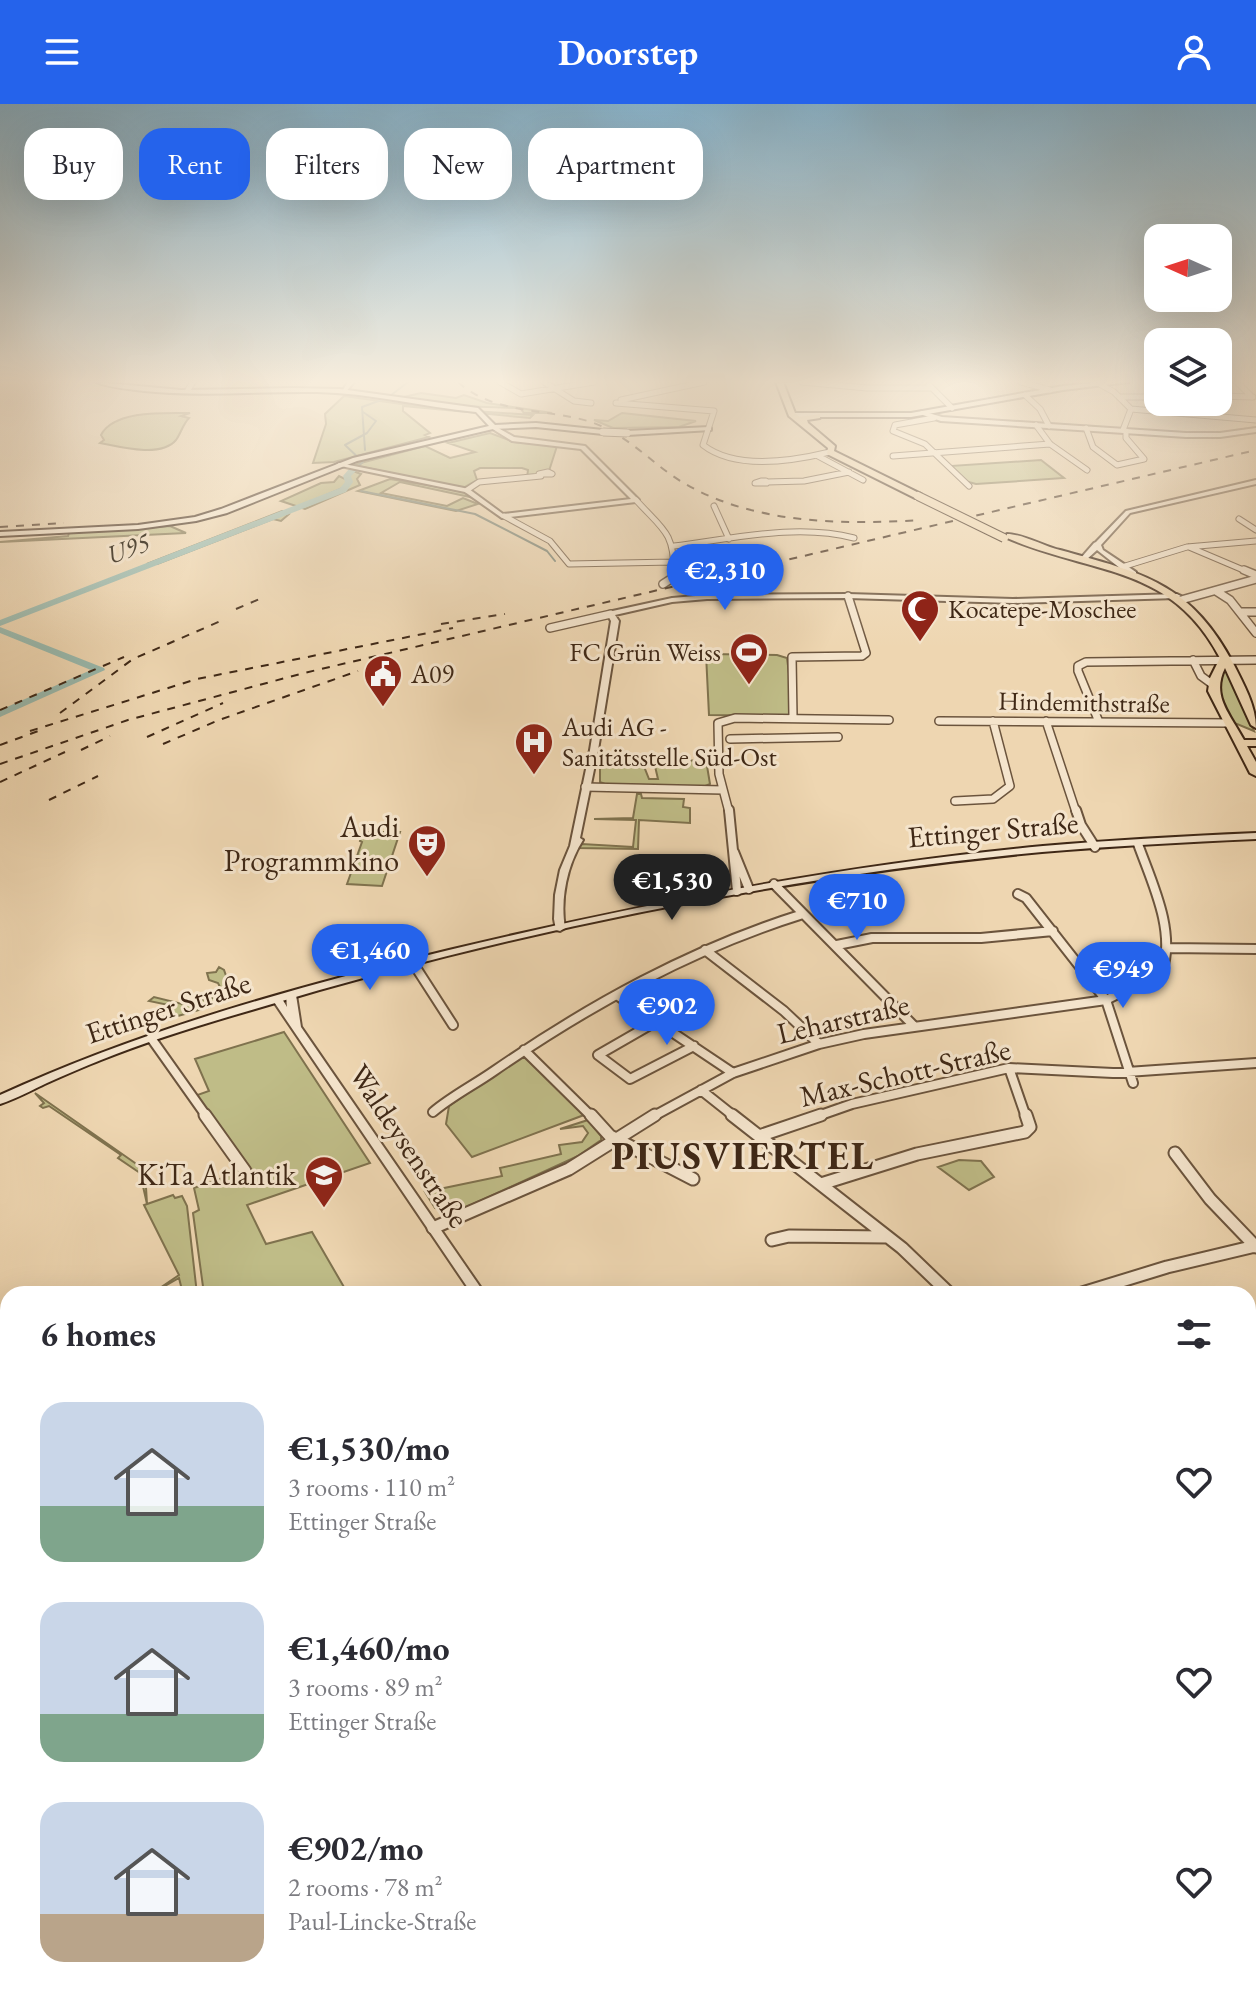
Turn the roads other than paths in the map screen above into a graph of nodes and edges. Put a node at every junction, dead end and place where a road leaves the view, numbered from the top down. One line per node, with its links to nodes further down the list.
1 (324, 470): 21 (main road)
2 (362, 470): 14 (street)
3 (606, 470): 16 (street)
4 (846, 470): 8 (street)
5 (869, 470): 15 (main road)
6 (874, 470): 15 (main road)
7 (952, 470): 13 (street)
8 (849, 472): 10 (street); 11 (street)
9 (541, 476): 14 (street)
10 (863, 480)
11 (767, 482)
12 (1256, 482): 25 (street)
13 (969, 486)
14 (467, 490): 18 (street)
15 (921, 495): 28 (main road, bridge)
16 (636, 500): 18 (street); 26 (street)
17 (714, 506): 23 (street)
18 (504, 516): 30 (street)
19 (1239, 519): 20 (street)
20 (1256, 530)
21 (0, 534)
22 (854, 538): 23 (street)
23 (729, 539): 26 (street)
24 (1256, 541): 27 (street)
25 (1096, 544): 29 (street); 31 (street)
26 (674, 546): 30 (street)
27 (1187, 547): 31 (street); 33 (street)
28 (1069, 557): 29 (main road); 29 (street)
29 (1089, 558): 32 (main road); 35 (main road)
30 (673, 562): 34 (street)
31 (1120, 564): 32 (street)
32 (1133, 574): 38 (main road)
33 (1256, 577): 36 (street)
34 (663, 584)
35 (1148, 585): 38 (main road); 39 (street)
36 (1216, 591): 38 (street); 41 (street)
37 (848, 596): 40 (street); 43 (street); 52 (street)
38 (1177, 598): 39 (street); 40 (street); 47 (main road)
39 (1142, 599): 40 (street)
40 (1115, 600)
41 (1240, 612): 42 (street); 45 (street)
42 (1256, 612)
43 (611, 614): 44 (street); 66 (street)
44 (550, 628)
45 (1256, 633)
46 (1193, 660): 47 (street); 49 (street); 57 (street)
47 (1224, 660): 48 (street); 49 (main road); 50 (main road)
48 (1256, 660)
49 (1212, 684): 58 (main road)
50 (1244, 698): 51 (street); 59 (main road)
51 (1256, 698)
52 (793, 717): 53 (street); 67 (street)
53 (889, 720)
54 (939, 721): 55 (street, Hindemithstraße)
55 (993, 721): 56 (street, Hindemithstraße); 68 (street)
56 (1046, 721): 57 (street, Hindemithstraße); 71 (street)
57 (1099, 722): 58 (street, Hindemithstraße)
58 (1229, 723): 60 (main road); 63 (main road)
59 (1256, 725)
60 (1256, 733)
61 (838, 737): 62 (street)
62 (730, 739)
63 (1240, 743): 64 (main road); 65 (main road)
64 (1256, 743)
65 (1256, 773)
66 (589, 787): 67 (street); 76 (street)
67 (723, 790): 73 (street)
68 (955, 801)
69 (1256, 836): 70 (main road, Ettinger Straße)
70 (1138, 844): 71 (main road, Ettinger Straße); 79 (street)
71 (1095, 847): 72 (main road, Ettinger Straße)
72 (774, 884): 73 (main road, Ettinger Straße); 75 (street)
73 (743, 890): 76 (main road, Ettinger Straße)
74 (1018, 894): 77 (street)
75 (803, 914): 78 (street); 81 (street)
76 (560, 928): 82 (main road, Ettinger Straße)
77 (1053, 931): 78 (street); 86 (street)
78 (837, 945): 89 (street)
79 (1167, 948): 80 (street); 86 (street, Leharstraße)
80 (1256, 949)
81 (705, 950): 84 (street); 92 (street)
82 (413, 963): 83 (main road, Ettinger Straße); 88 (street)
83 (291, 995): 85 (main road, Ettinger Straße); 90 (street, Waldeysenstraße)
84 (618, 996): 87 (street); 94 (street)
85 (277, 999): 90 (street, Waldeysenstraße); 91 (main road, Ettinger Straße)
86 (1106, 1000): 89 (street, Leharstraße); 98 (street)
87 (657, 1021): 93 (street); 93 (street)
88 (453, 1025)
89 (913, 1025): 92 (street, Leharstraße)
90 (297, 1027): 108 (street, Waldeysenstraße)
91 (151, 1038): 100 (main road, Ettinger Straße); 105 (street)
92 (819, 1044): 97 (street, Leharstraße)
93 (694, 1046): 97 (street)
94 (524, 1050): 101 (street); 103 (street)
95 (1256, 1063): 98 (street, Max-Schott-Straße)
96 (1009, 1068): 98 (street, Max-Schott-Straße); 102 (street, Max-Schott-Straße); 107 (street)
97 (733, 1073): 99 (street, Leharstraße)
98 (1132, 1078)
99 (701, 1090): 102 (street); 103 (street, Leharstraße)
100 (0, 1100)
101 (433, 1112)
102 (759, 1136): 107 (street)
103 (617, 1140): 106 (street); 108 (street, Leharstraße)
104 (1175, 1153): 111 (street)
105 (245, 1171)
106 (693, 1179)
107 (821, 1184): 109 (street)
108 (433, 1228): 112 (street, Waldeysenstraße)
109 (888, 1237): 110 (street); 113 (street)
110 (772, 1240)
111 (1256, 1247): 114 (street)
112 (473, 1286)
113 (941, 1286)
114 (1105, 1286)

